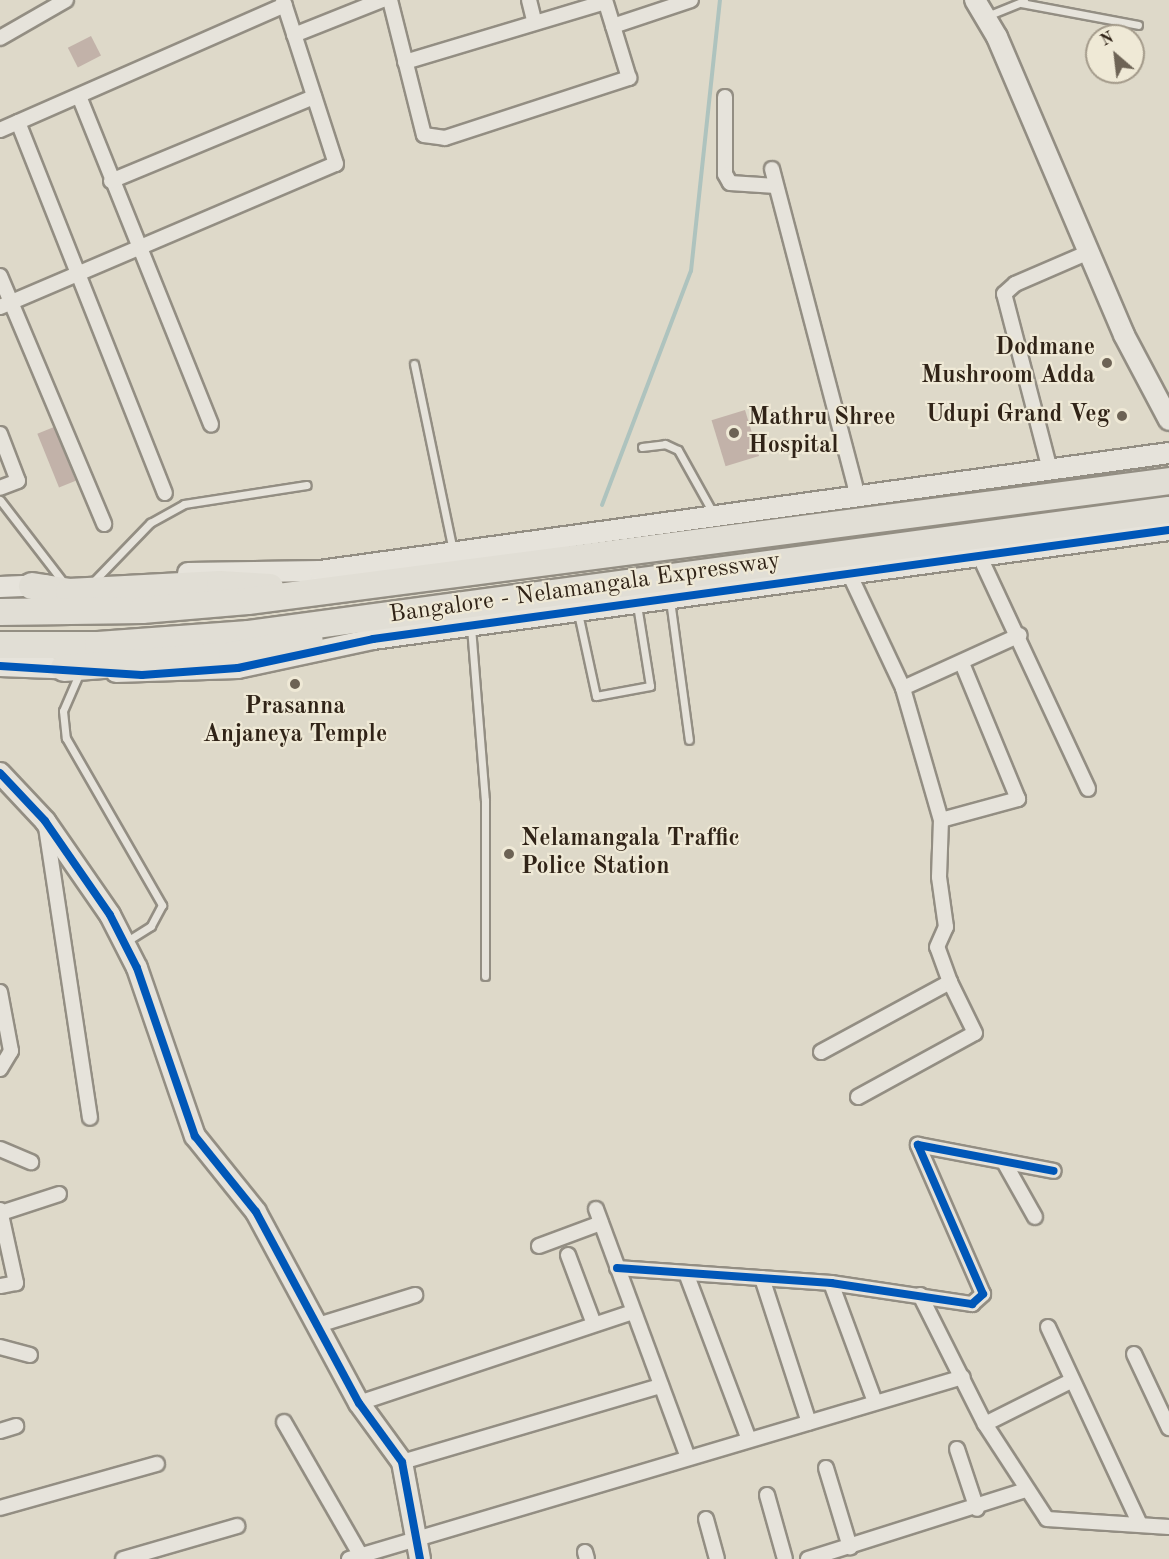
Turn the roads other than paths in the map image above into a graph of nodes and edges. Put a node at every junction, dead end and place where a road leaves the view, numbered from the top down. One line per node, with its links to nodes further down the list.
1 (66, 0): 14 (street)
2 (382, 0): 13 (street)
3 (390, 0): 15 (street)
4 (529, 0): 10 (street)
5 (691, 0): 12 (street)
6 (605, 1): 10 (street); 12 (street)
7 (1024, 1): 9 (lane); 11 (lane)
8 (284, 3): 13 (street); 16 (street)
9 (980, 8): 25 (street)
10 (534, 20): 15 (street)
11 (1133, 24)
12 (613, 26): 15 (street)
13 (294, 35): 17 (street)
14 (0, 38)
15 (405, 62)
16 (79, 96): 19 (street); 22 (street)
17 (314, 97): 22 (street); 24 (street)
18 (725, 97): 23 (street)
19 (18, 122): 20 (street); 26 (street)
20 (0, 130)
21 (772, 169): 23 (street)
22 (111, 181): 24 (street)
23 (777, 186): 40 (street)
24 (137, 248): 26 (street); 31 (street)
25 (1089, 252): 30 (street); 35 (street)
26 (76, 274): 28 (street); 39 (street)
27 (0, 276): 28 (street)
28 (5, 304): 44 (street)
29 (414, 364): 45 (lane)
30 (1169, 420)
31 (211, 426)
32 (0, 434): 38 (street)
33 (642, 447): 42 (lane)
34 (1169, 453): 35 (street)
35 (1050, 470): 40 (street)
36 (1163, 482): 52 (highway, Bangalore - Nelamangala Expressway)
37 (307, 485): 48 (lane)
38 (0, 488)
39 (165, 493)
40 (858, 496): 42 (street)
41 (0, 500): 49 (lane)
42 (715, 516): 45 (street)
43 (1166, 517): 46 (street); 57 (highway, Bangalore - Nelamangala Expressway)
44 (104, 524)
45 (454, 552): 48 (street)
46 (979, 555): 47 (street); 59 (street)
47 (849, 573): 53 (street); 64 (street)
48 (94, 580): 49 (street)
49 (64, 583): 50 (street)
50 (32, 586): 51 (street); 52 (highway)
51 (0, 587)
52 (309, 594): 56 (highway, Bangalore - Nelamangala Expressway)
53 (669, 597): 54 (street); 65 (lane)
54 (636, 602): 55 (street); 55 (lane)
55 (577, 611): 58 (street)
56 (0, 612)
57 (378, 617): 60 (highway, Bangalore - Nelamangala Expressway); 63 (highway)
58 (471, 627): 63 (street); 71 (lane)
59 (1020, 634): 61 (street); 67 (street)
60 (0, 645)
61 (962, 663): 64 (street); 68 (street)
62 (0, 666): 63 (street)
63 (73, 669): 70 (lane)
64 (903, 688): 68 (street)
65 (689, 740)
66 (0, 773): 69 (street)
67 (1088, 789)
68 (941, 820): 72 (street)
69 (45, 821): 70 (street); 77 (street)
70 (124, 943): 96 (street)
71 (485, 976)
72 (950, 982): 74 (street); 76 (street)
73 (0, 992): 75 (street)
74 (821, 1052)
75 (0, 1069)
76 (858, 1097)
77 (90, 1118)
78 (0, 1149): 79 (street)
79 (31, 1162)
80 (1004, 1162): 81 (street); 84 (street); 93 (street)
81 (1054, 1171)
82 (59, 1194): 83 (street)
83 (0, 1211): 91 (street)
84 (1035, 1217)
85 (539, 1246): 87 (street)
86 (568, 1255): 95 (street)
87 (616, 1268): 88 (street); 94 (street)
88 (686, 1273): 89 (street); 112 (street)
89 (762, 1278): 90 (street); 107 (street)
90 (831, 1283): 93 (street); 104 (street)
91 (0, 1286)
92 (415, 1295): 96 (street)
93 (920, 1295): 101 (street)
94 (633, 1312): 95 (street); 103 (street)
95 (594, 1324): 105 (street)
96 (315, 1326): 105 (street)
97 (1048, 1327): 102 (street)
98 (0, 1347): 100 (street)
99 (1134, 1354): 110 (street)
100 (30, 1355)
101 (963, 1377): 104 (street); 108 (street)
102 (1071, 1381): 108 (street); 123 (street)
103 (661, 1386): 114 (street); 115 (street)
104 (875, 1402): 107 (street)
105 (359, 1403): 115 (street)
106 (284, 1422): 128 (street)
107 (809, 1423): 112 (street)
108 (985, 1424): 118 (street)
109 (16, 1426): 111 (street)
110 (1169, 1428)
111 (0, 1431)
112 (749, 1440): 114 (street)
113 (957, 1449): 121 (street)
114 (688, 1458): 126 (street)
115 (402, 1462): 126 (street)
116 (157, 1464): 120 (street)
117 (826, 1468): 127 (street)
118 (1024, 1490): 121 (street); 123 (street)
119 (767, 1495): 132 (street)
120 (0, 1508)
121 (978, 1509): 127 (street)
122 (706, 1519): 131 (street)
123 (1140, 1524): 125 (street)
124 (237, 1526): 129 (street)
125 (1169, 1527)
126 (416, 1536): 128 (street); 130 (street)
127 (850, 1547): 133 (street)
128 (355, 1557)
129 (123, 1559)
130 (420, 1559)
131 (717, 1559)
132 (785, 1559)
133 (808, 1559)

